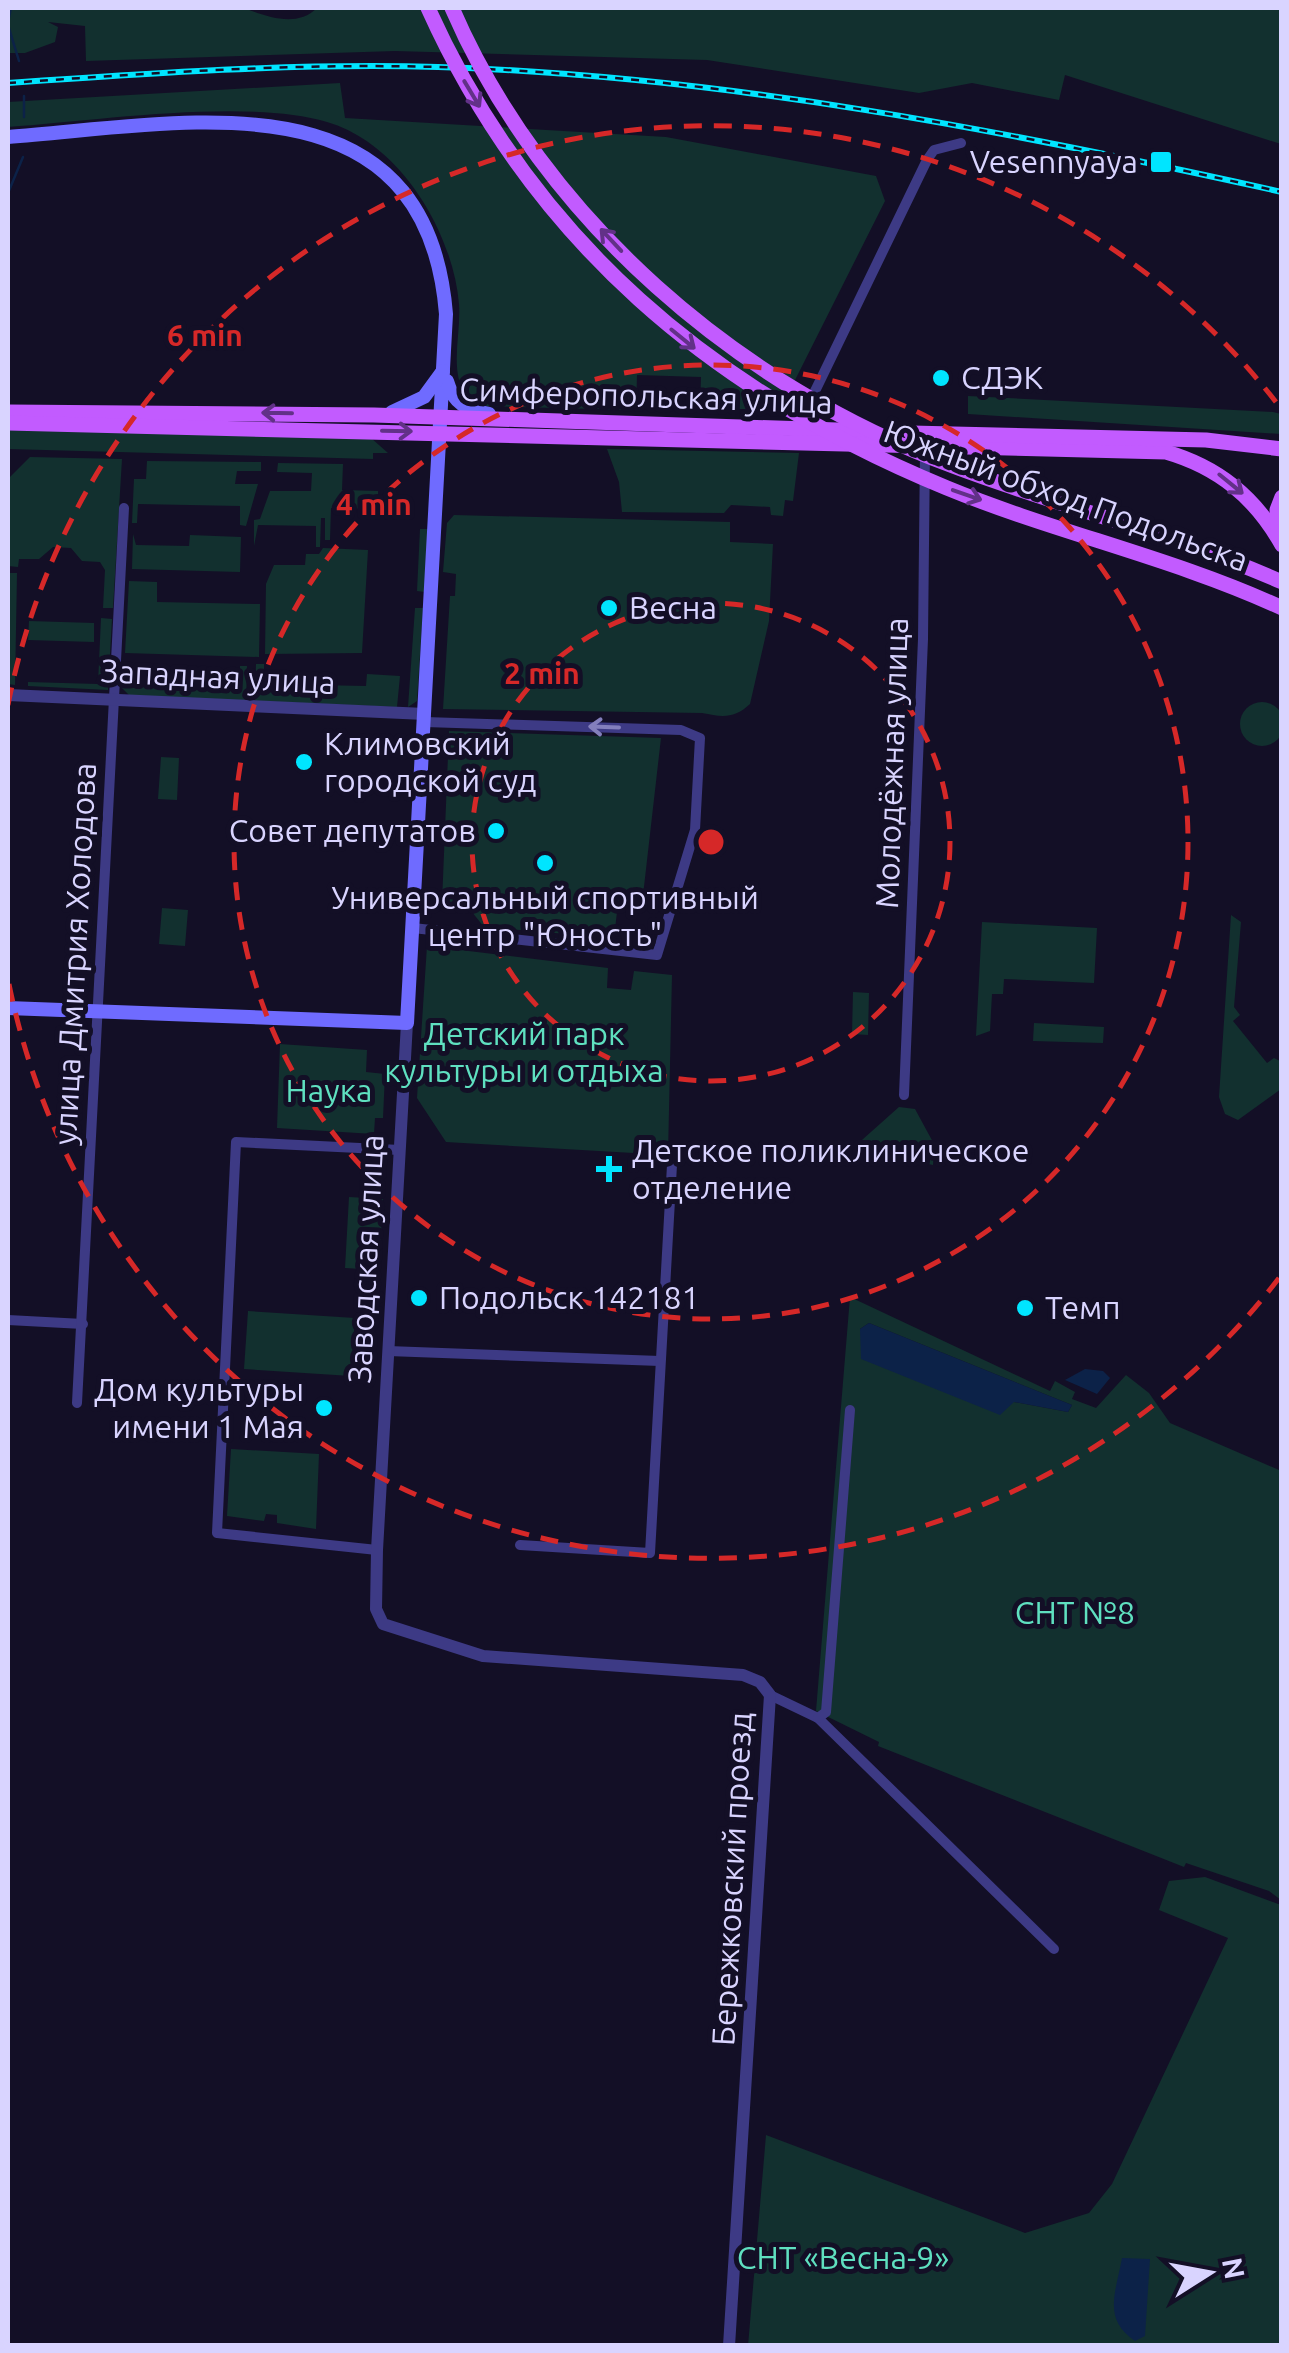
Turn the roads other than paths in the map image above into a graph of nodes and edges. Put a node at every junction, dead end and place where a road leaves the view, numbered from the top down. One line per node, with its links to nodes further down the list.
1 (428, 8): 18 (main road, Южный обход Подольска, one-way to 18, bridge)
2 (452, 8): 17 (main road, Южный обход Подольска, one-way to 2, bridge)
3 (8, 138): 5 (main road, Заводская улица)
4 (961, 144): 11 (street)
5 (444, 370): 7 (main road); 8 (main road); 10 (main road, Заводская улица)
6 (8, 412): 7 (main road, Симферопольская улица, one-way to 6)
7 (374, 415): 10 (main road, Симферопольская улица)
8 (516, 420): 10 (main road, Симферопольская улица); 11 (main road, Симферопольская улица)
9 (8, 423): 10 (main road, Симферопольская улица, one-way to 10)
10 (441, 424): 12 (main road, Симферопольская улица); 21 (main road, Заводская улица)
11 (801, 429): 12 (main road, Симферопольская улица)
12 (926, 438): 13 (main road, Симферопольская улица); 16 (main road, Симферопольская улица, one-way to 16); 26 (street, Молодёжная улица)
13 (1282, 449)
14 (1282, 496): 16 (main road)
15 (124, 508): 20 (street, улица Дмитрия Холодова)
16 (1280, 542)
17 (1282, 582)
18 (1282, 608)
19 (8, 695): 20 (street, Западная улица)
20 (113, 700): 21 (street, Западная улица); 24 (street, улица Дмитрия Холодова)
21 (425, 718): 22 (main road, Заводская улица); 22 (street, one-way to 21)
22 (413, 928): 25 (main road, Заводская улица)
23 (8, 1008): 24 (main road)
24 (97, 1010): 25 (main road); 30 (street, улица Дмитрия Холодова)
25 (407, 1023): 27 (street, Заводская улица)
26 (904, 1095)
27 (400, 1150): 31 (street, Заводская улица); 36 (street)
28 (672, 1165): 32 (street)
29 (8, 1320): 30 (street)
30 (83, 1324): 33 (street, улица Дмитрия Холодова)
31 (388, 1351): 32 (street); 36 (street, Заводская улица)
32 (660, 1362): 35 (street)
33 (77, 1402)
34 (850, 1410): 39 (street)
35 (520, 1545)
36 (377, 1550): 37 (street, Заводская улица)
37 (498, 1657): 38 (street, Бережковский проезд)
38 (770, 1695): 39 (street); 41 (street, Бережковский проезд)
39 (818, 1718): 40 (street)
40 (1054, 1948)
41 (729, 2346)

